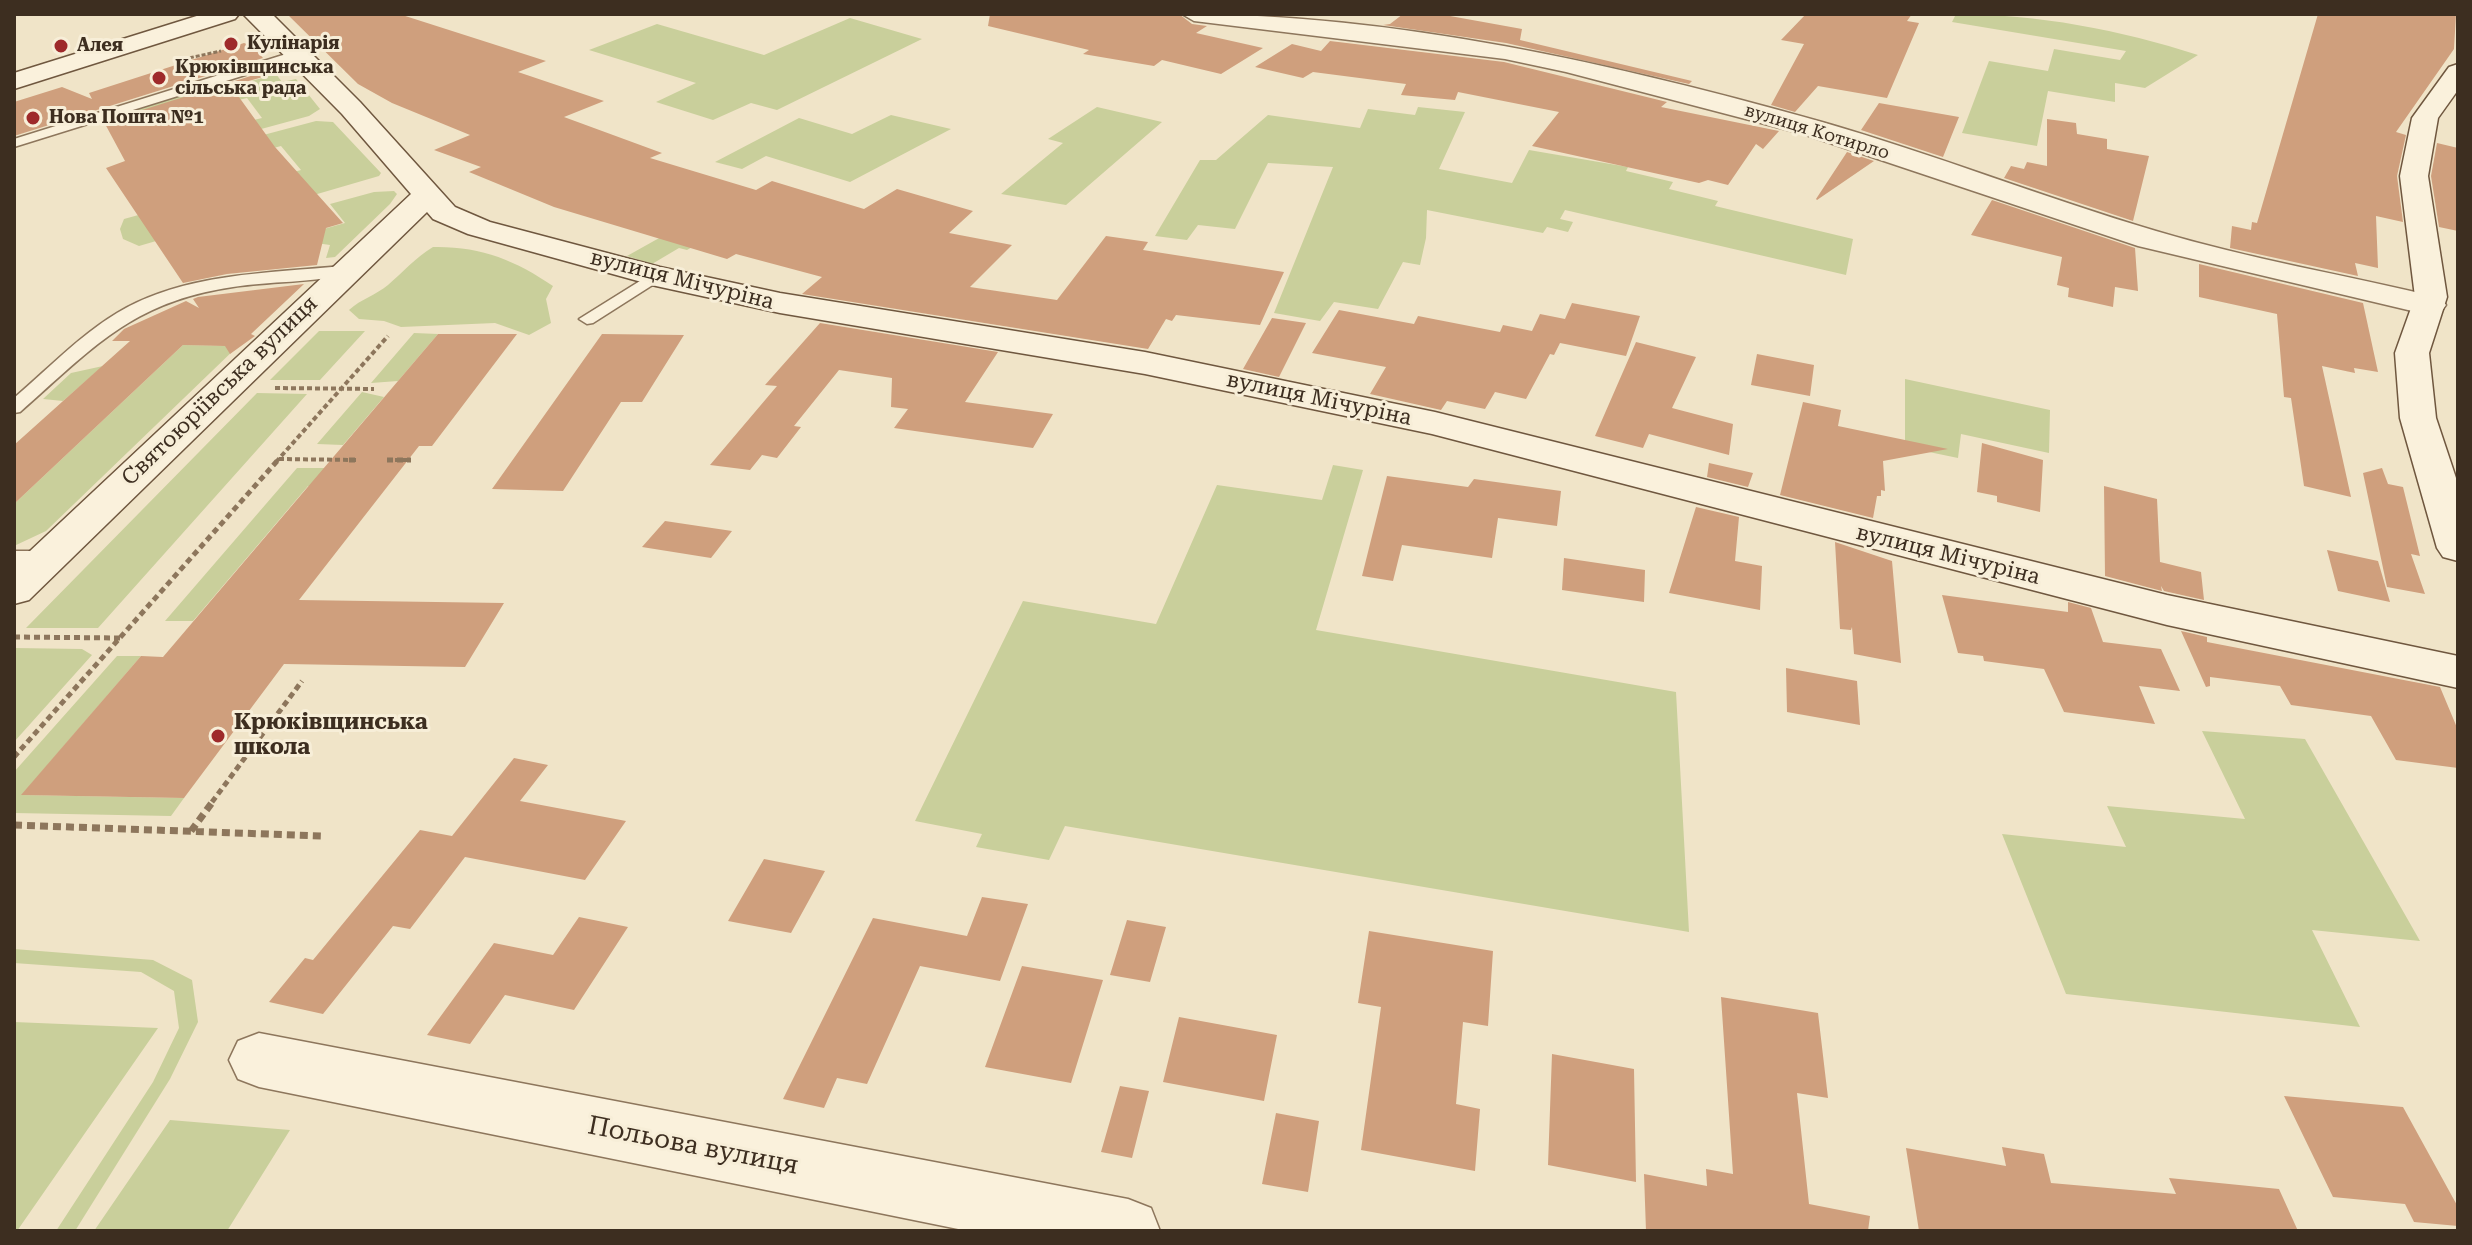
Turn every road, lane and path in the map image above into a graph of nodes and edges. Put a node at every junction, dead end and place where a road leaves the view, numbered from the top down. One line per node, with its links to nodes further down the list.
1 (227, 14): 9 (street)
2 (255, 14): 6 (street, вулиця Мічуріна)
3 (1194, 14): 4 (street, вулиця Котирло)
4 (1281, 18): 14 (street, вулиця Котирло)
5 (234, 48): 7 (path)
6 (299, 54): 10 (lane); 11 (street, вулиця Мічуріна)
7 (175, 62)
8 (2458, 72): 14 (street)
9 (14, 81)
10 (14, 143)
11 (428, 194): 12 (street, Святоюріївська вулиця); 13 (street, вулиця Мічуріна)
12 (343, 271): 20 (lane); 26 (street, Святоюріївська вулиця)
13 (656, 276): 15 (lane); 30 (street, вулиця Мічуріна)
14 (2429, 305): 25 (street)
15 (587, 319)
16 (388, 336): 18 (path)
17 (268, 387): 18 (path)
18 (341, 388): 19 (path); 21 (path)
19 (374, 389)
20 (14, 408)
21 (278, 459): 22 (path); 29 (path)
22 (356, 460)
23 (387, 460): 24 (path)
24 (411, 460)
25 (2458, 548)
26 (31, 558): 27 (street, Святоюріївська вулиця)
27 (14, 590)
28 (14, 637): 29 (path)
29 (120, 638): 32 (path)
30 (2458, 672)
31 (302, 681): 34 (path)
32 (14, 757)
33 (14, 825): 34 (path)
34 (191, 831): 35 (path)
35 (322, 836)
36 (259, 1060): 37 (street, Польова вулиця)
37 (1128, 1231)

